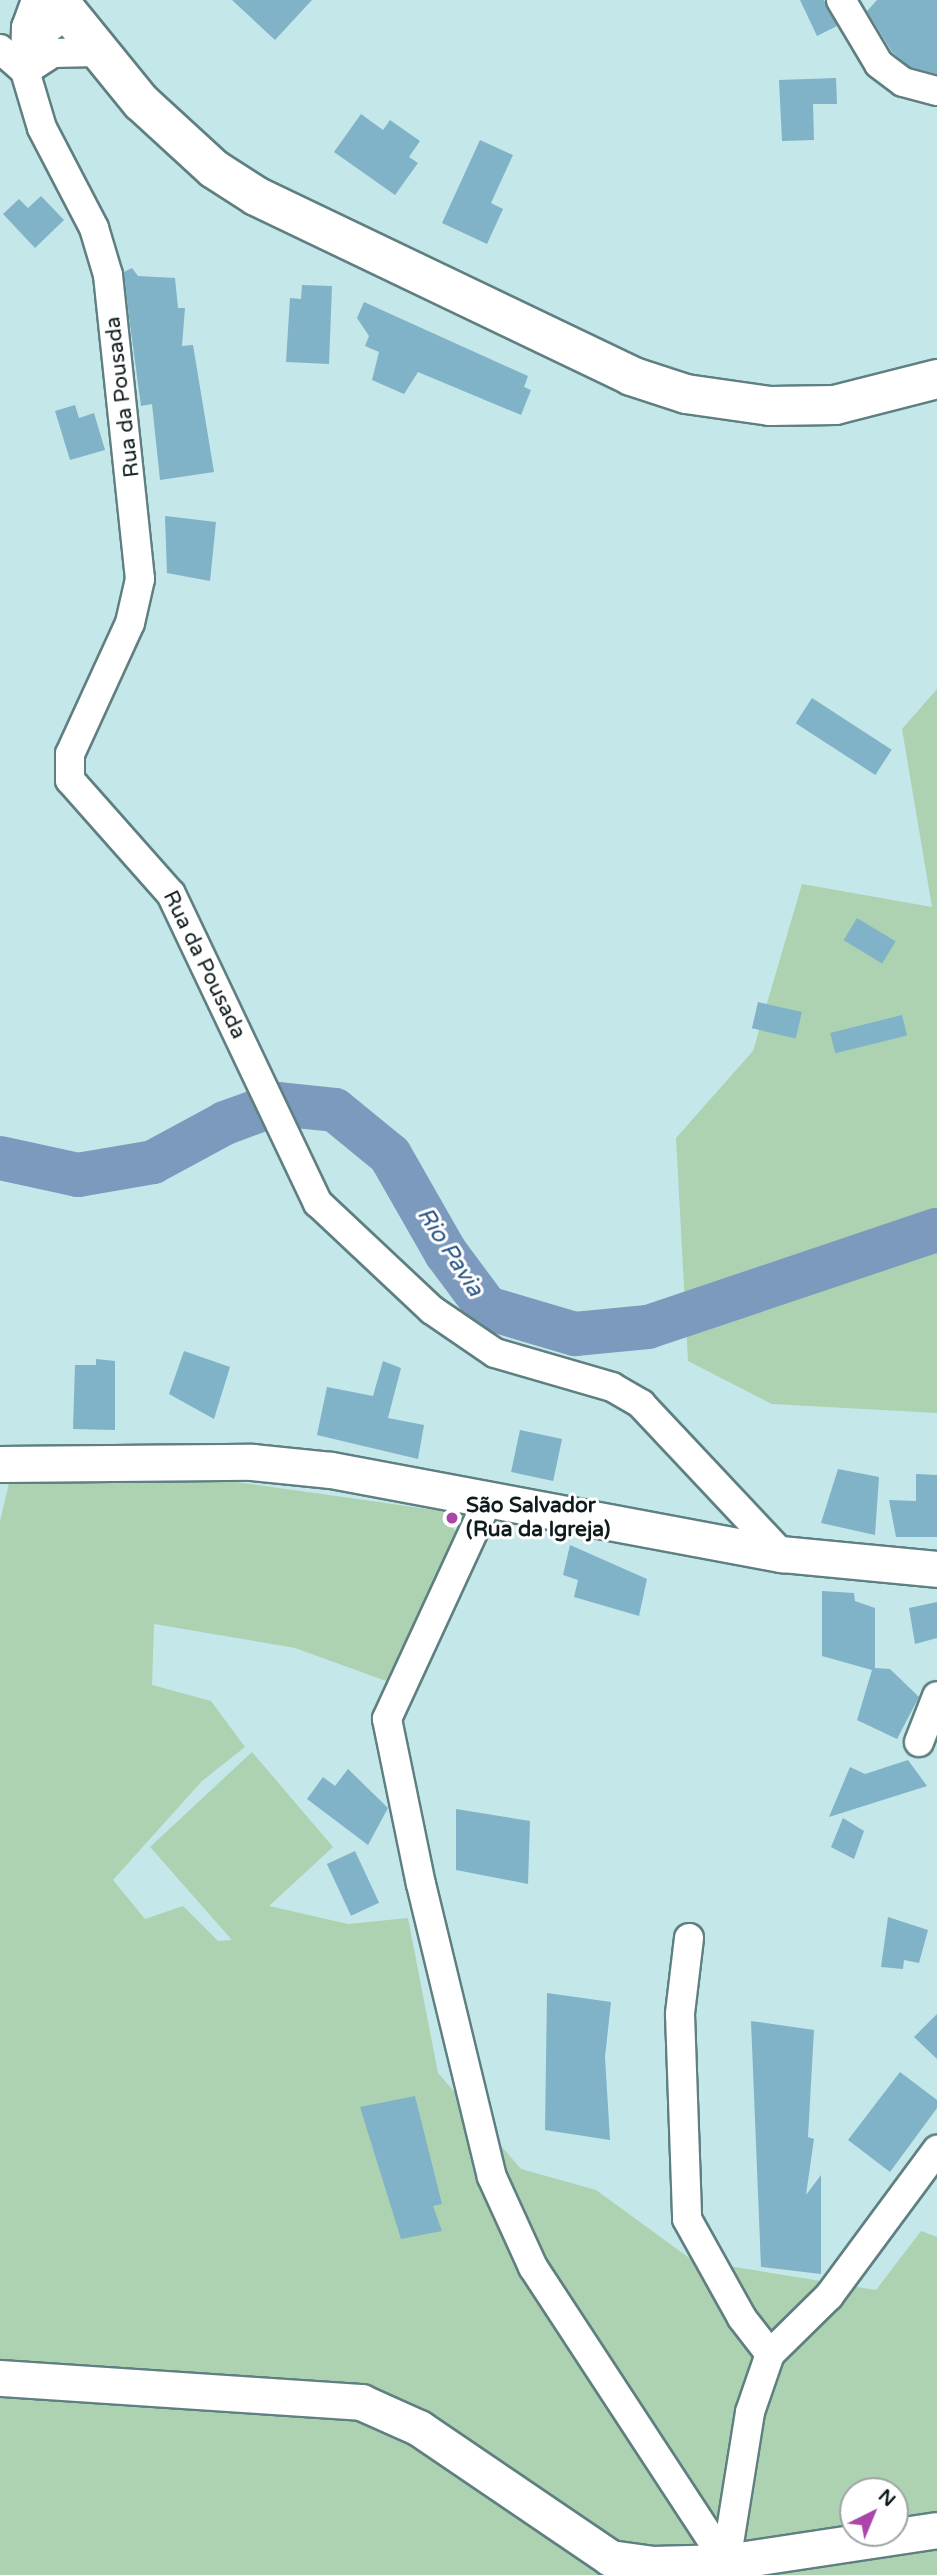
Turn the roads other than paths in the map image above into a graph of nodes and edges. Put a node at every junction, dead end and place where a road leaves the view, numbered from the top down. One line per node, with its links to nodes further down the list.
1 (841, 0): 5 (street)
2 (54, 5): 3 (main road); 4 (street)
3 (96, 52): 4 (street); 6 (main road)
4 (17, 55): 8 (street, Rua da Pousada)
5 (937, 91)
6 (937, 379)
7 (0, 1464): 9 (street)
8 (719, 1485): 10 (street); 11 (street, Rua da Pousada)
9 (488, 1500): 10 (street); 20 (street)
10 (718, 1540): 11 (street)
11 (782, 1553): 12 (street)
12 (937, 1569)
13 (937, 1696): 14 (street)
14 (919, 1742)
15 (689, 1938): 17 (street)
16 (937, 2150): 17 (street)
17 (770, 2354): 20 (street)
18 (0, 2378): 20 (street)
19 (937, 2529): 20 (street)
20 (726, 2562)

